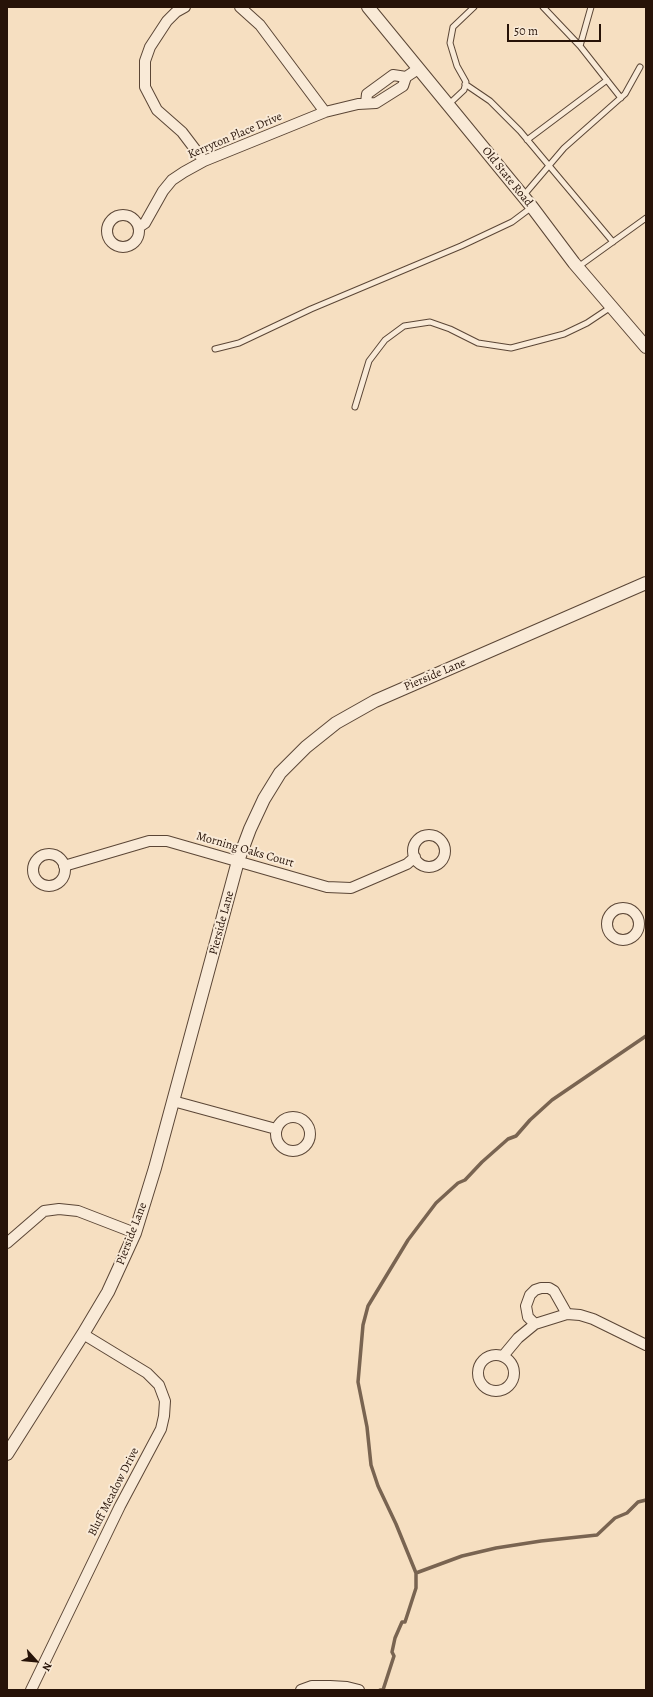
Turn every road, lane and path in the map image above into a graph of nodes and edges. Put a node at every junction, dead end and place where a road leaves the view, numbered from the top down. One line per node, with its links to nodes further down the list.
1 (185, 7): 18 (street)
2 (240, 7): 16 (street)
3 (368, 7): 9 (street, Old State Road)
4 (474, 7): 12 (lane)
5 (543, 7): 7 (lane)
6 (591, 7): 7 (lane)
7 (580, 46): 11 (lane)
8 (640, 67): 13 (lane)
9 (418, 68): 10 (street, Kerryton Place Drive); 15 (street, Old State Road)
10 (406, 77): 14 (street, Kerryton Place Drive); 14 (street)
11 (607, 80): 13 (lane); 17 (lane)
12 (466, 84): 15 (lane); 17 (lane)
13 (621, 98): 19 (lane)
14 (366, 103): 16 (street, Kerryton Place Drive)
15 (448, 105): 20 (street, Old State Road)
16 (325, 112): 18 (street, Kerryton Place Drive)
17 (527, 140): 19 (lane)
18 (204, 161): 23 (street, Kerryton Place Drive)
19 (549, 166): 20 (lane); 24 (lane)
20 (523, 197): 21 (street, Old State Road)
21 (532, 207): 25 (street, Old State Road); 28 (lane)
22 (646, 218): 24 (lane)
23 (139, 228)
24 (613, 242): 25 (lane)
25 (578, 267): 26 (street, Old State Road)
26 (611, 307): 27 (street, Old State Road); 29 (lane)
27 (642, 340)
28 (215, 349)
29 (355, 407)
30 (646, 583): 32 (street, Pierside Lane)
31 (415, 858): 32 (street, Morning Oaks Court)
32 (238, 862): 33 (street, Morning Oaks Court); 34 (street, Pierside Lane)
33 (64, 866)
34 (173, 1101): 35 (street); 36 (street, Pierside Lane)
35 (276, 1129)
36 (135, 1233): 37 (street); 40 (street, Pierside Lane)
37 (7, 1243)
38 (567, 1314): 39 (street); 39 (street); 41 (street)
39 (535, 1324): 42 (street)
40 (83, 1334): 43 (street, Pierside Lane); 44 (street, Bluff Meadow Drive)
41 (646, 1345)
42 (503, 1356)
43 (7, 1454)
44 (31, 1690)
45 (301, 1690): 46 (street)
46 (359, 1690)

